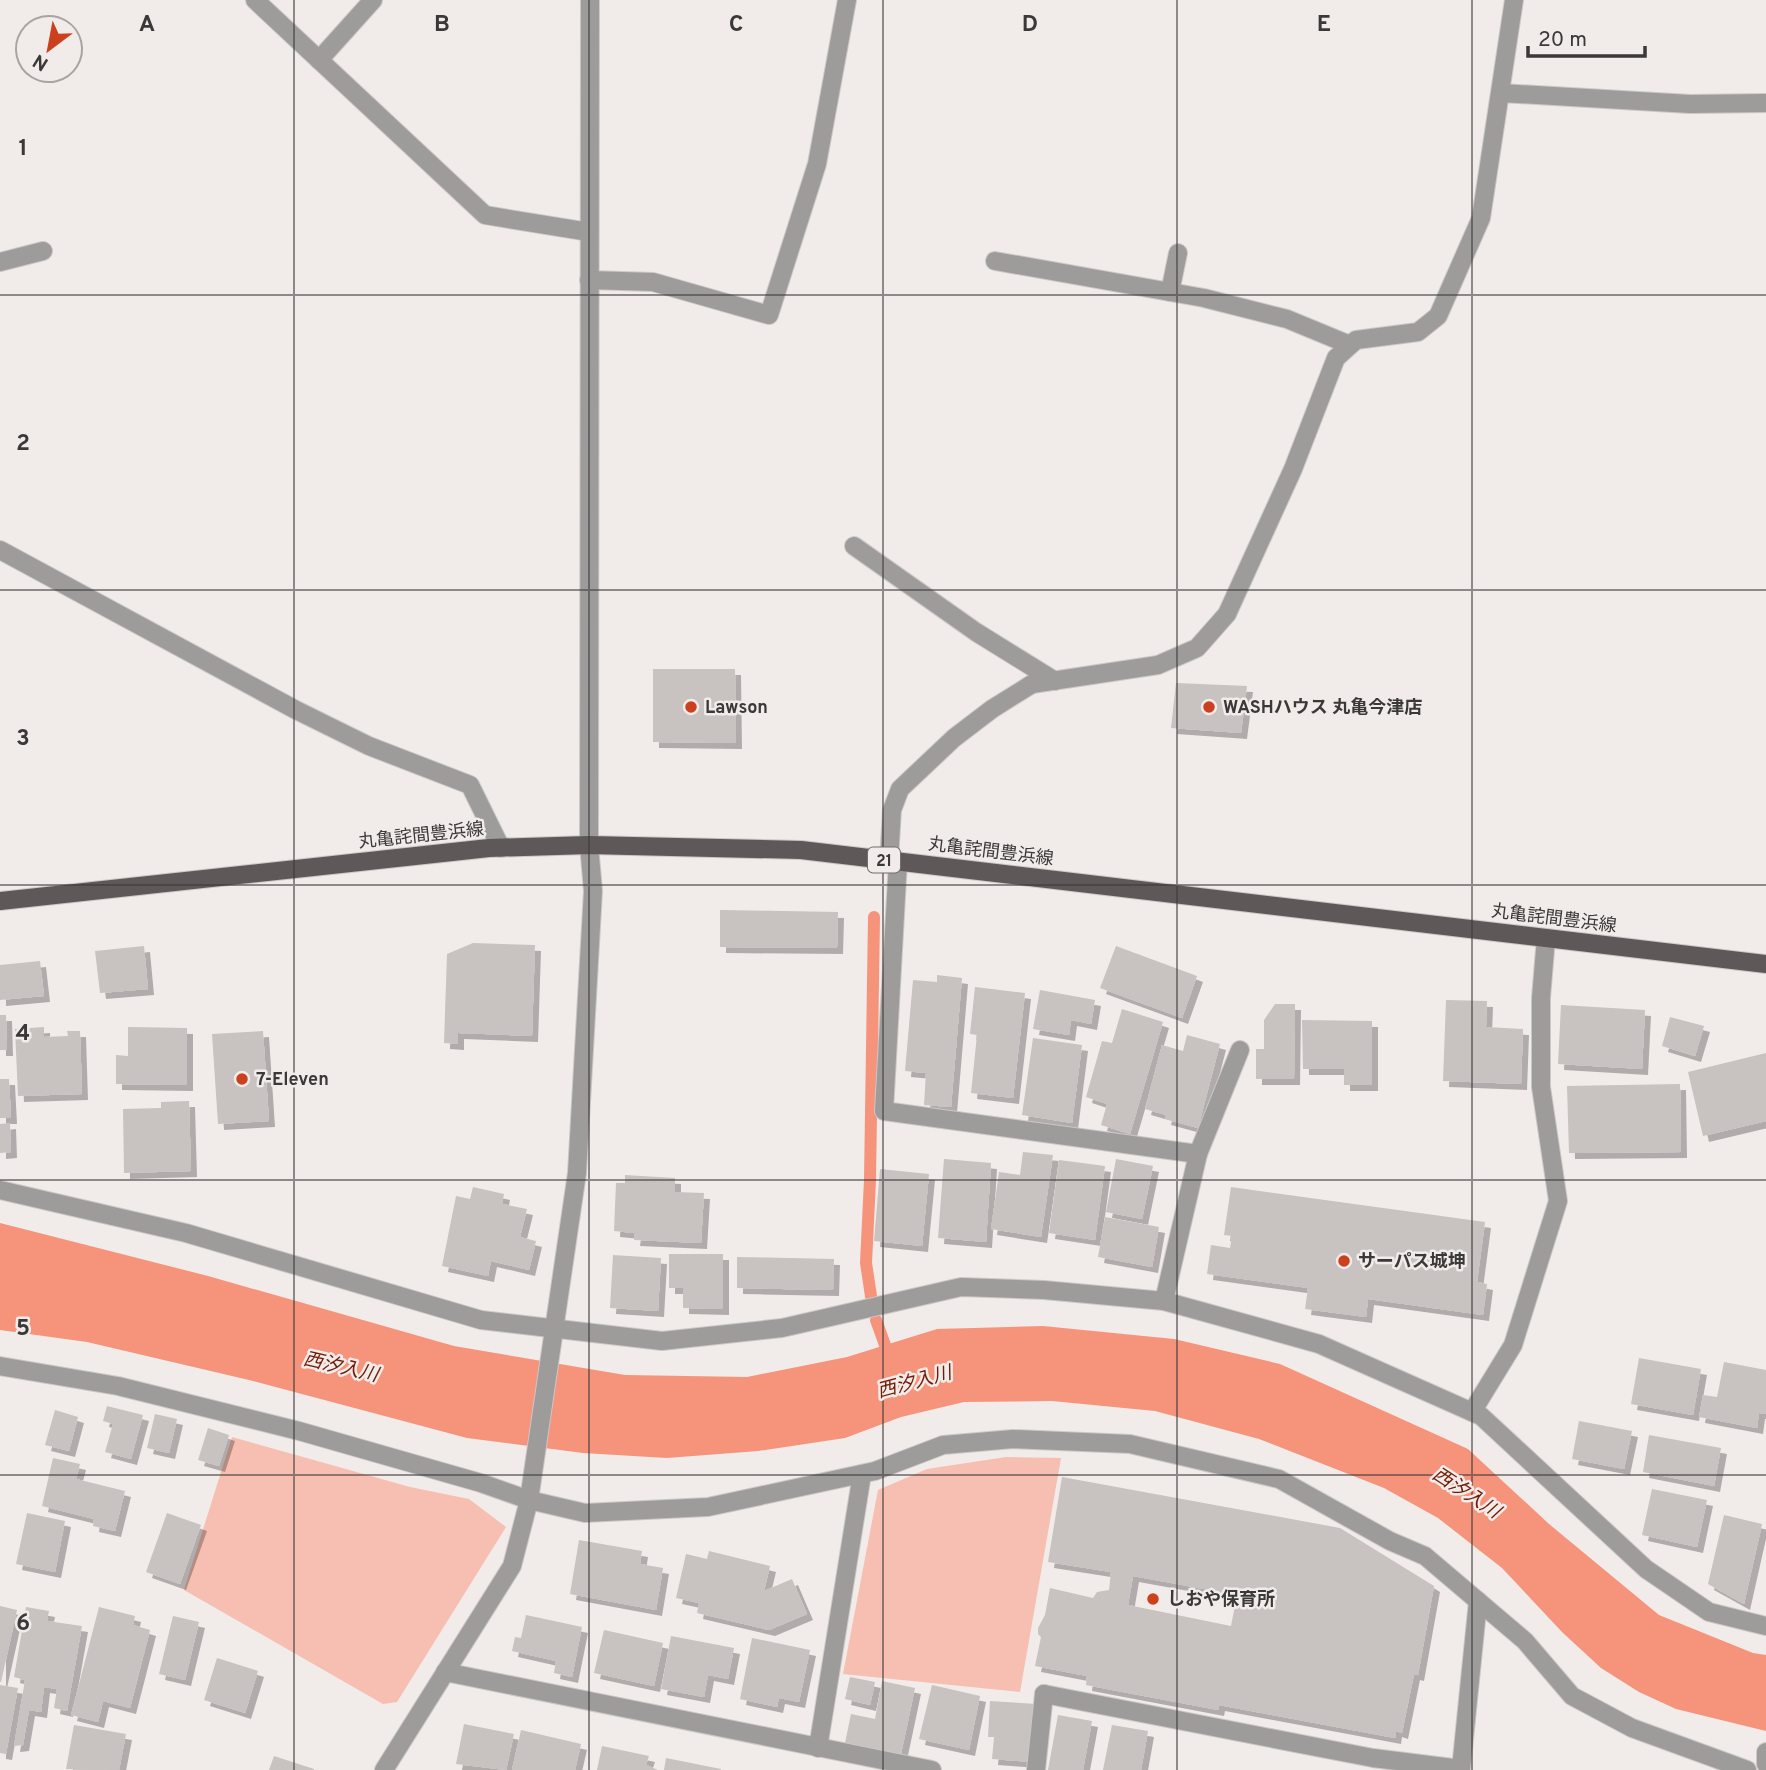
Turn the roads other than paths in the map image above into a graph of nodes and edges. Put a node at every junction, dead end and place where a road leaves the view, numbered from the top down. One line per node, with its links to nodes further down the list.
1 (254, 0): 6 (street)
2 (373, 0): 6 (street)
3 (590, 0): 9 (street)
4 (847, 0): 14 (street)
5 (1514, 0): 7 (street)
6 (319, 60): 9 (street)
7 (1501, 93): 8 (street); 16 (street)
8 (1766, 103)
9 (589, 232): 14 (street)
10 (43, 251): 13 (street)
11 (1178, 253): 15 (street)
12 (995, 261): 15 (street)
13 (0, 262)
14 (589, 279): 20 (street)
15 (1170, 292): 16 (street)
16 (1350, 345): 19 (street)
17 (854, 546): 19 (street)
18 (0, 550): 21 (street)
19 (1055, 681): 22 (street)
20 (589, 845): 21 (main road, 丸亀詫間豊浜線 / 21); 22 (main road, 丸亀詫間豊浜線 / 21); 30 (street)
21 (501, 848): 23 (main road, 丸亀詫間豊浜線 / 21)
22 (893, 861): 24 (main road, 丸亀詫間豊浜線 / 21); 27 (street)
23 (0, 901)
24 (1546, 938): 25 (main road, 丸亀詫間豊浜線 / 21); 32 (street)
25 (1766, 964)
26 (1240, 1050): 27 (street)
27 (1198, 1154): 29 (street)
28 (0, 1190): 30 (street)
29 (1164, 1301): 30 (street); 32 (street)
30 (555, 1329): 34 (street)
31 (0, 1366): 34 (street)
32 (1472, 1412): 36 (street)
33 (862, 1474): 34 (street); 35 (street); 38 (street)
34 (529, 1500): 37 (street)
35 (1478, 1601): 41 (street); 45 (street)
36 (1766, 1626)
37 (444, 1672): 38 (street); 42 (street)
38 (818, 1748): 43 (street)
39 (1766, 1752): 40 (street)
40 (1766, 1762)
41 (1461, 1769): 44 (street)
42 (384, 1770)
43 (932, 1770)
44 (1036, 1770)
45 (1747, 1770)

